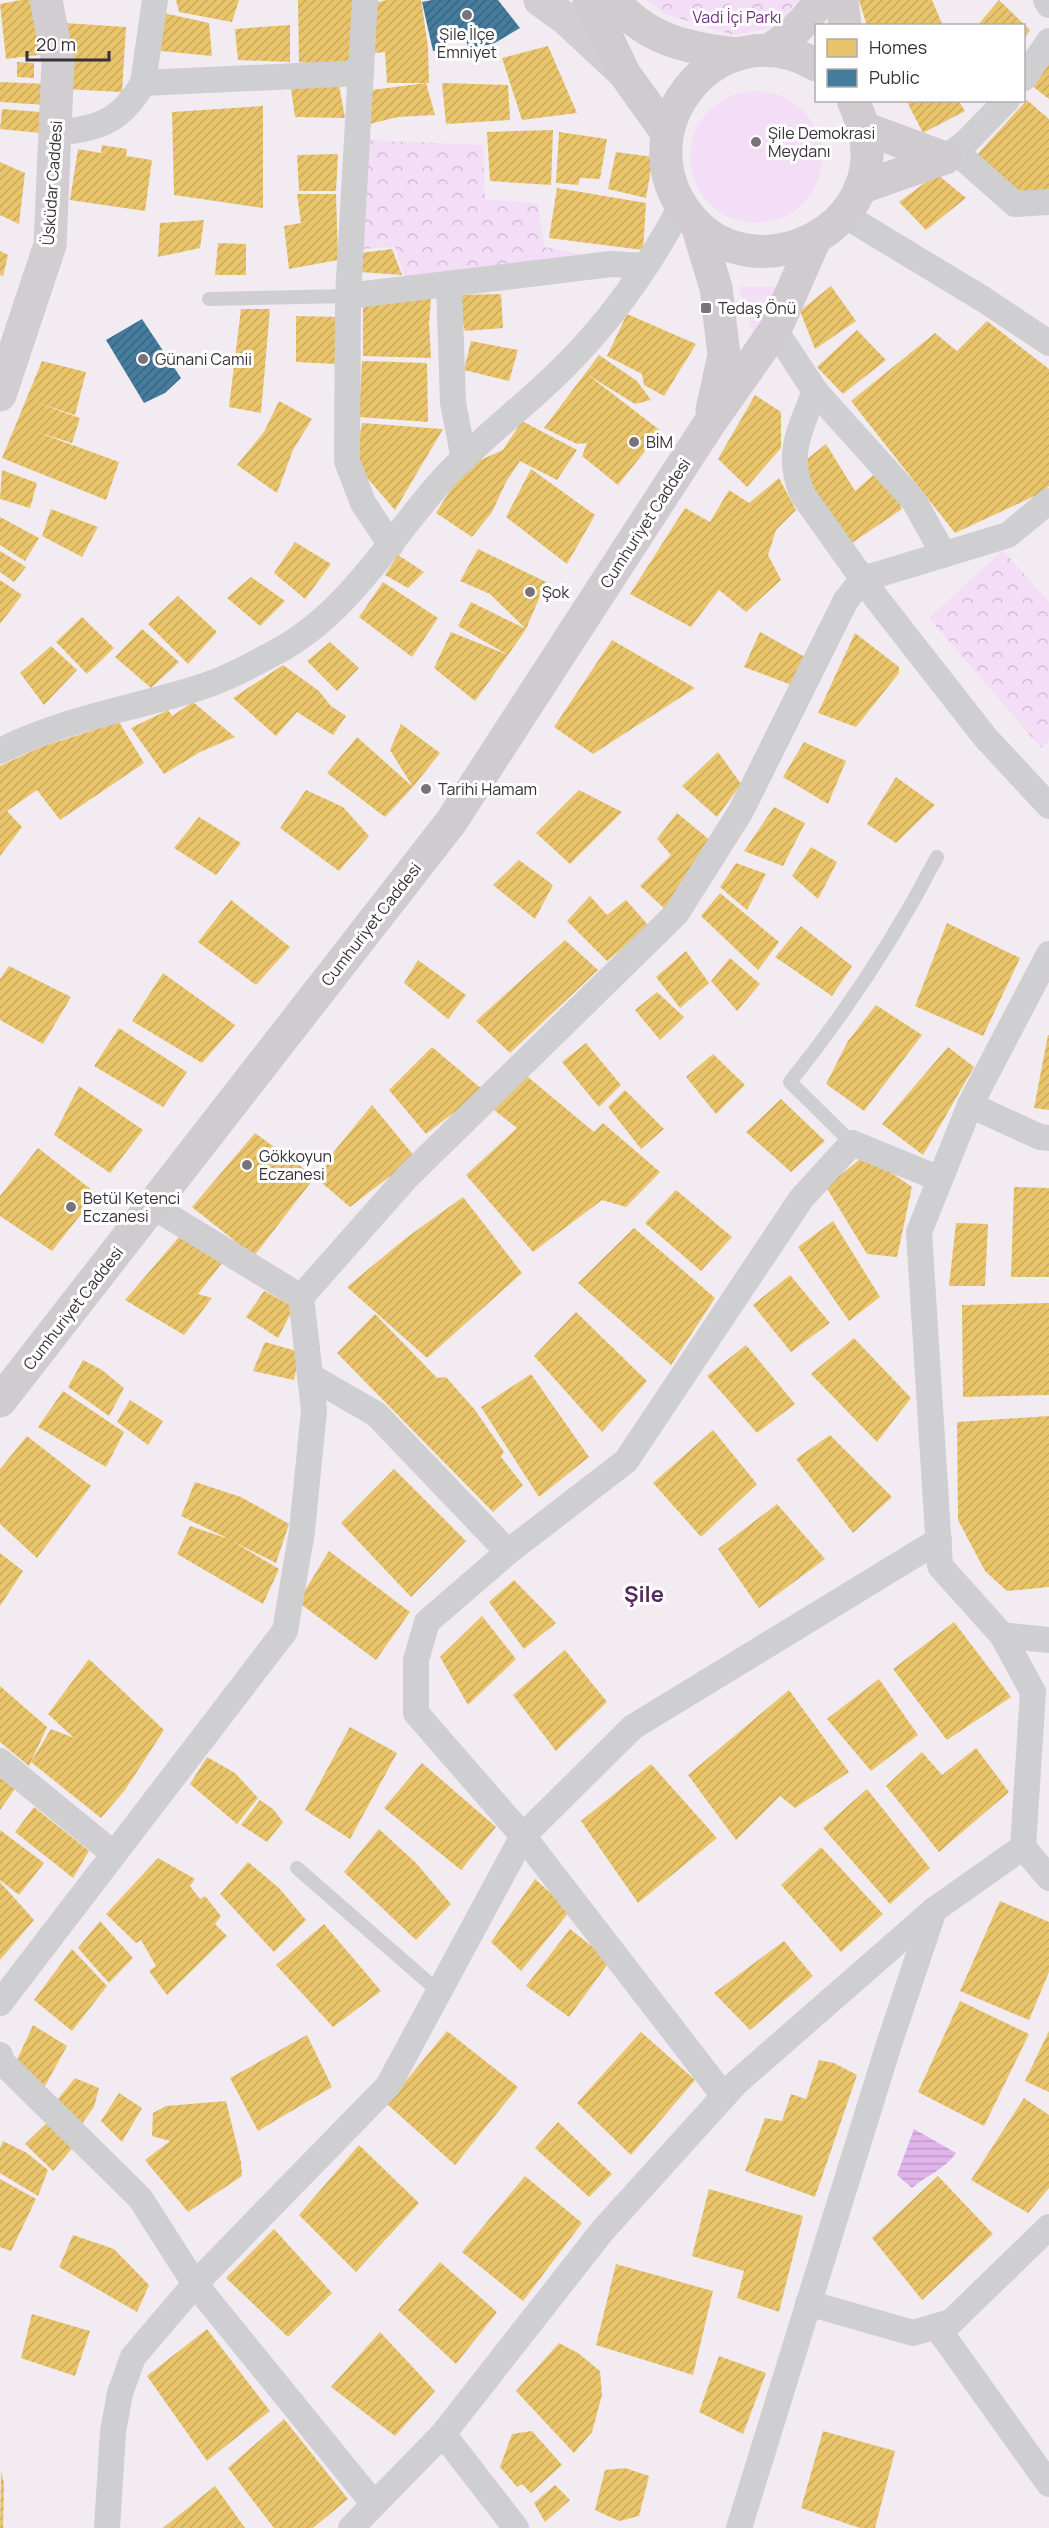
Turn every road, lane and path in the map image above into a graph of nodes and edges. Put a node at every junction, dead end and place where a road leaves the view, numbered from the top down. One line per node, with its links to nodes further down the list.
1 (46, 0): 21 (main road, Üsküdar Caddesi)
2 (155, 0): 18 (street)
3 (365, 0): 15 (street)
4 (540, 0): 16 (main road)
5 (589, 0): 16 (main road)
6 (614, 0): 13 (main road)
7 (820, 0): 13 (main road, Cumhuriyet Caddesi)
8 (842, 0): 11 (main road)
9 (1046, 0): 10 (street)
10 (1049, 5)
11 (845, 24)
12 (1049, 41): 17 (street)
13 (753, 52): 14 (main road); 22 (main road, Cumhuriyet Caddesi)
14 (815, 64)
15 (361, 73): 18 (street); 30 (street)
16 (624, 73): 22 (main road)
17 (1025, 75)
18 (142, 82): 21 (street)
19 (1005, 102): 23 (street)
20 (859, 114): 23 (main road); 24 (main road)
21 (55, 133): 35 (main road, Üsküdar Caddesi)
22 (667, 133): 26 (main road, Cumhuriyet Caddesi)
23 (950, 155): 24 (main road); 25 (street)
24 (852, 202): 27 (main road); 33 (street)
25 (1049, 202)
26 (689, 215): 27 (main road); 28 (street); 36 (main road, Cumhuriyet Caddesi)
27 (815, 239): 32 (main road, Cumhuriyet Caddesi)
28 (645, 266): 29 (street); 37 (street)
29 (448, 285): 30 (street); 37 (street)
30 (348, 296): 31 (lane); 39 (street)
31 (209, 299)
32 (775, 330): 34 (street); 36 (main road, Cumhuriyet Caddesi)
33 (1049, 343)
34 (815, 391): 40 (street); 41 (street)
35 (0, 395)
36 (709, 424): 50 (main road, Cumhuriyet Caddesi)
37 (464, 459): 39 (street)
38 (1049, 501): 40 (street)
39 (391, 545): 42 (street)
40 (944, 555): 41 (street)
41 (863, 579): 43 (street); 51 (street)
42 (0, 751)
43 (1049, 806)
44 (937, 857): 48 (lane)
45 (1049, 954): 46 (street)
46 (970, 1105): 47 (street); 49 (street)
47 (1049, 1138)
48 (852, 1143): 49 (street); 55 (street)
49 (940, 1179): 54 (street)
50 (152, 1206): 51 (street); 53 (main road, Cumhuriyet Caddesi)
51 (301, 1298): 52 (street)
52 (310, 1376): 55 (street); 61 (street)
53 (0, 1401)
54 (939, 1540): 56 (street); 59 (street)
55 (508, 1551): 59 (street)
56 (1002, 1635): 57 (street); 60 (street)
57 (1049, 1640)
58 (0, 1761): 61 (street)
59 (523, 1836): 65 (street); 68 (street)
60 (1023, 1847): 63 (street); 64 (street)
61 (114, 1854): 66 (street)
62 (297, 1868): 65 (lane)
63 (1049, 1878)
64 (934, 1910): 68 (street); 71 (street)
65 (438, 1992): 70 (street)
66 (0, 2003)
67 (1, 2062): 70 (street)
68 (724, 2096): 73 (street)
69 (1049, 2227): 72 (street)
70 (195, 2284): 75 (street); 77 (street)
71 (808, 2303): 72 (street); 76 (street)
72 (936, 2326): 74 (street)
73 (443, 2434): 75 (street); 79 (street)
74 (1049, 2484)
75 (374, 2504): 78 (street)
76 (742, 2527)
77 (106, 2528)
78 (351, 2528)
79 (516, 2528)

